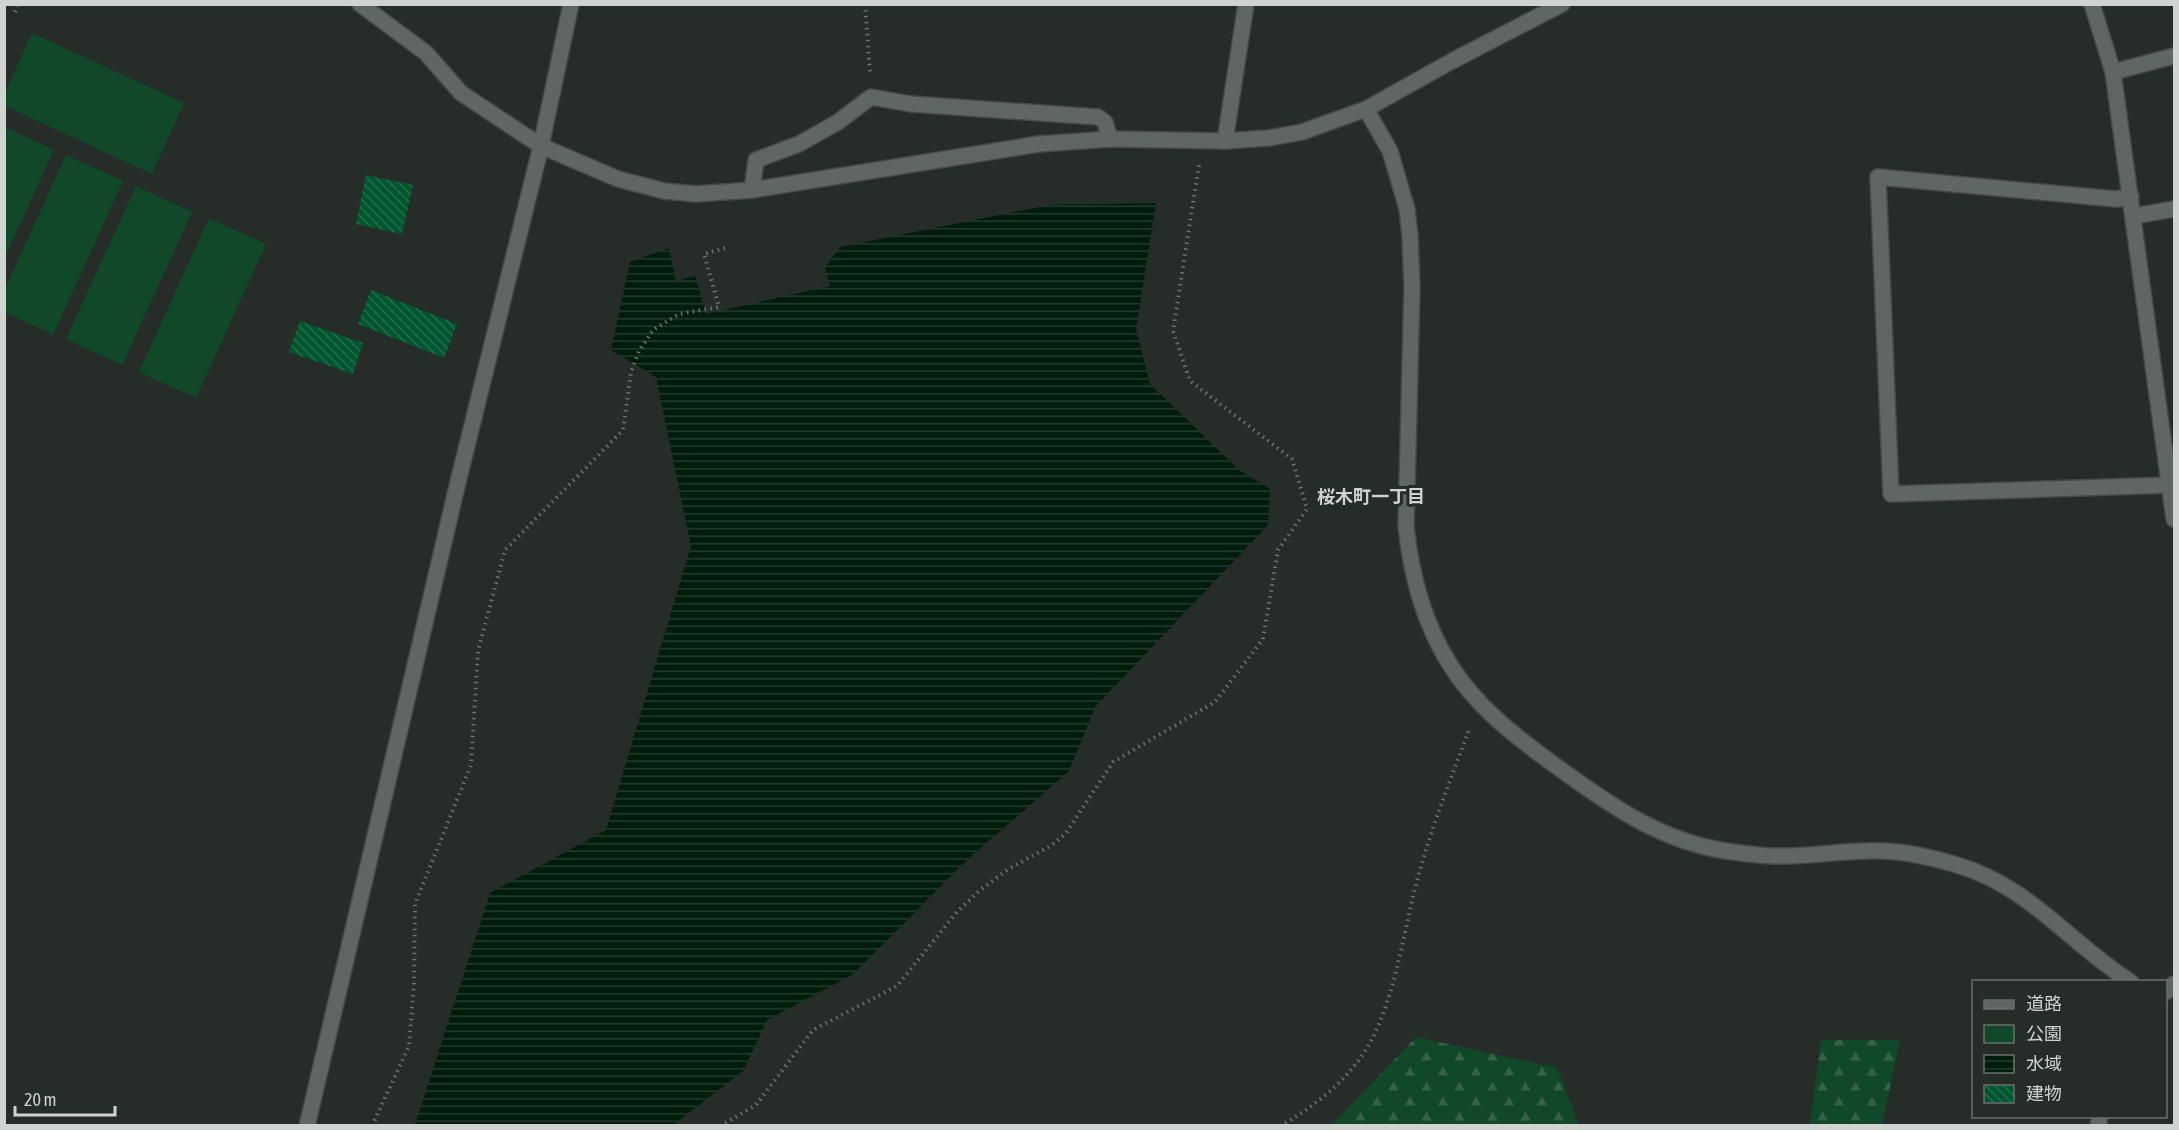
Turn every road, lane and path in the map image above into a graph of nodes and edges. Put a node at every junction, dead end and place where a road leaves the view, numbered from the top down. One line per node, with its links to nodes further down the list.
1 (18, 4): 8 (path)
2 (360, 4): 16 (street)
3 (571, 4): 16 (street)
4 (865, 4): 11 (path)
5 (1246, 4): 15 (street)
6 (1562, 4): 12 (street)
7 (2092, 4): 10 (street)
8 (15, 12)
9 (2175, 56): 10 (street)
10 (2113, 72): 18 (street)
11 (871, 97): 13 (street); 17 (street)
12 (1366, 109): 15 (street); 24 (street)
13 (1110, 140): 14 (street); 17 (street)
14 (1203, 140): 15 (street); 28 (path)
15 (1225, 141)
16 (541, 146): 17 (street); 26 (street)
17 (752, 190)
18 (2131, 197): 20 (street); 22 (street)
19 (2175, 209): 20 (street)
20 (2134, 216): 22 (street)
21 (729, 247): 27 (path)
22 (2170, 485): 23 (street)
23 (2175, 519)
24 (1483, 706): 25 (street); 29 (path)
25 (2129, 980)
26 (307, 1125)
27 (372, 1125)
28 (720, 1125)
29 (1280, 1125)

